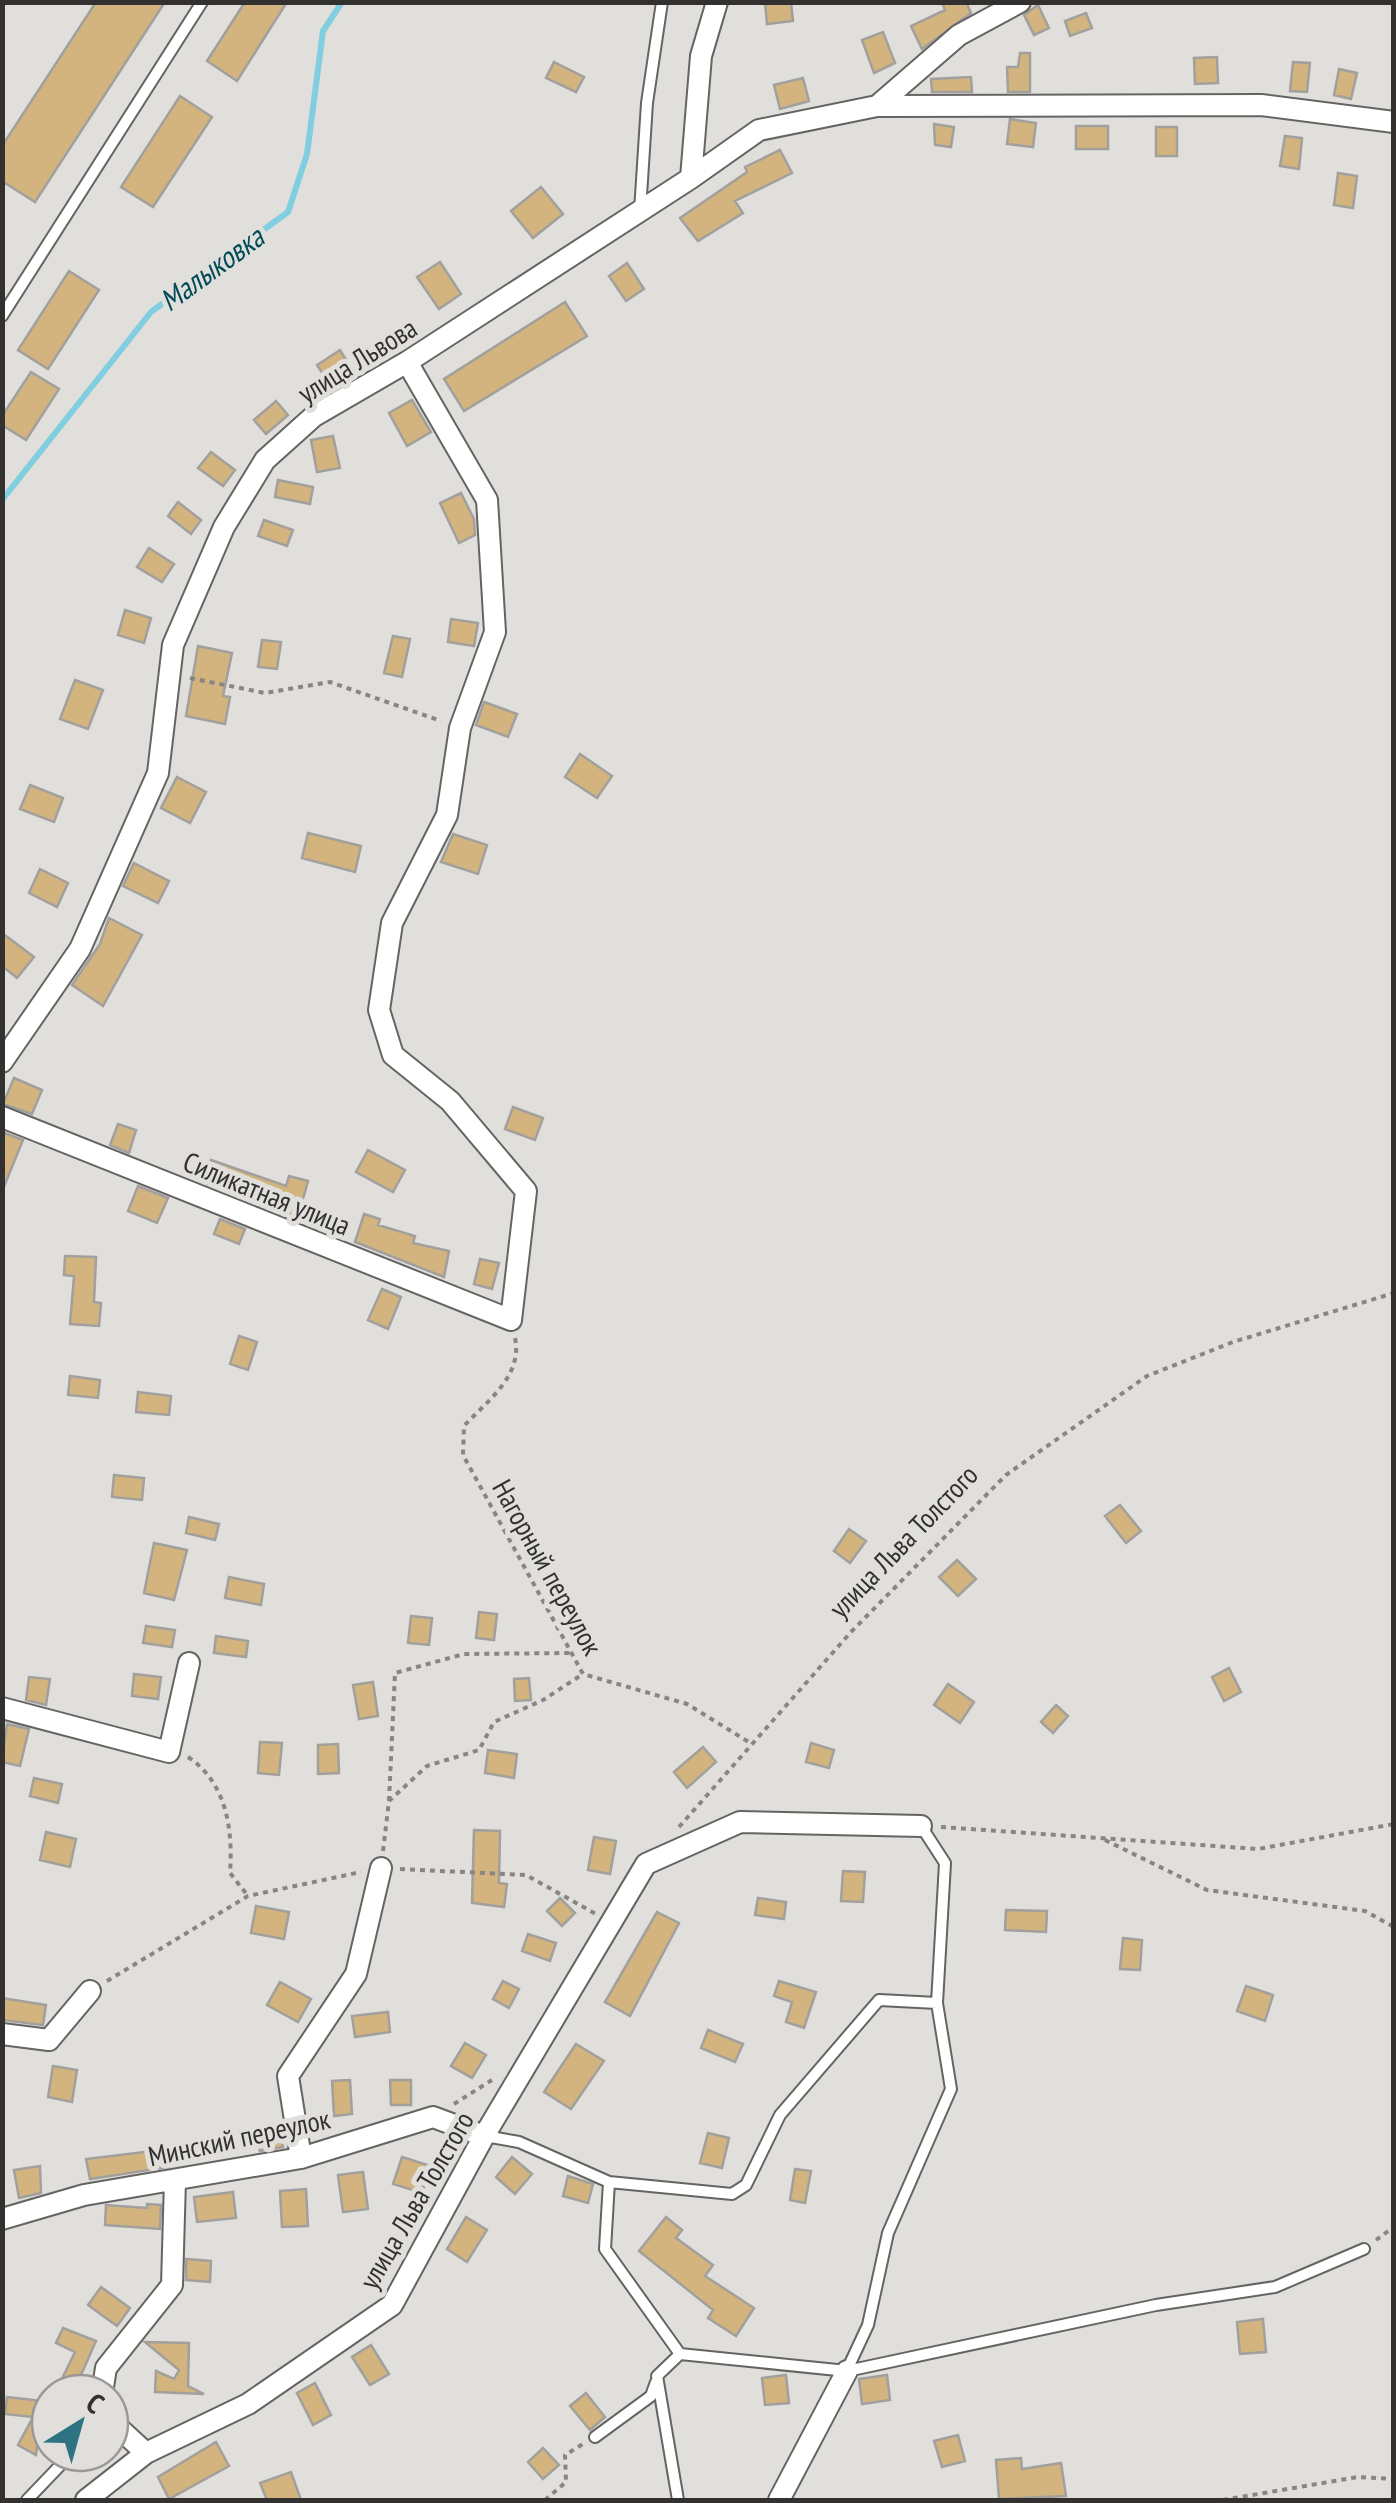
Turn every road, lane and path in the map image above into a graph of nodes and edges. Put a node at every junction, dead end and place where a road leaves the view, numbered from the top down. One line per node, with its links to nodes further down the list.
1 (202, 2): 9 (lane)
2 (662, 2): 8 (lane)
3 (717, 2): 7 (street)
4 (1020, 2): 5 (street)
5 (877, 106): 6 (street, улица Львова); 7 (street, улица Львова)
6 (1394, 122)
7 (691, 178): 8 (street, улица Львова)
8 (640, 212): 10 (street, улица Львова)
9 (2, 316)
10 (407, 362): 11 (street, улица Львова); 12 (street)
11 (170, 674): 12 (path); 13 (street, улица Львова)
12 (460, 728): 16 (street)
13 (2, 1062)
14 (2, 1117): 16 (street, Силикатная улица)
15 (1394, 1292): 21 (path, улица Льва Толстого)
16 (511, 1320): 17 (path, Нагорный переулок)
17 (572, 1653): 19 (path, Нагорный переулок); 23 (path)
18 (189, 1664): 22 (street)
19 (584, 1674): 21 (path, Нагорный переулок); 23 (path)
20 (2, 1708): 22 (street)
21 (752, 1744): 26 (path, улица Льва Толстого)
22 (169, 1752): 29 (path)
23 (389, 1801): 28 (path)
24 (1394, 1824): 27 (path)
25 (921, 1826): 27 (path); 30 (street, улица Льва Толстого); 33 (lane)
26 (669, 1837)
27 (1104, 1839): 31 (path)
28 (381, 1868): 29 (path); 30 (path); 38 (street)
29 (248, 1896): 32 (path)
30 (612, 1923): 37 (street, улица Льва Толстого)
31 (1394, 1927)
32 (90, 1991): 34 (street)
33 (937, 2002): 40 (lane); 45 (lane)
34 (2, 2034)
35 (500, 2076): 36 (path)
36 (433, 2118): 37 (street); 38 (street, Минский переулок)
37 (484, 2136): 40 (lane); 50 (street, улица Льва Толстого)
38 (300, 2158): 39 (street, Минский переулок)
39 (175, 2180): 41 (street, Минский переулок); 46 (street)
40 (609, 2182): 44 (lane)
41 (2, 2219)
42 (1394, 2227): 43 (path)
43 (1364, 2249): 45 (lane)
44 (680, 2354): 45 (lane); 47 (lane)
45 (847, 2371): 57 (street)
46 (105, 2373)
47 (658, 2376): 48 (lane); 56 (lane)
48 (596, 2436): 55 (path)
49 (130, 2438): 50 (street)
50 (146, 2453): 54 (street, улица Льва Толстого)
51 (53, 2473): 53 (lane)
52 (1394, 2479): 58 (path)
53 (27, 2500)
54 (86, 2500)
55 (545, 2500)
56 (678, 2500)
57 (778, 2500)
58 (1222, 2500)

